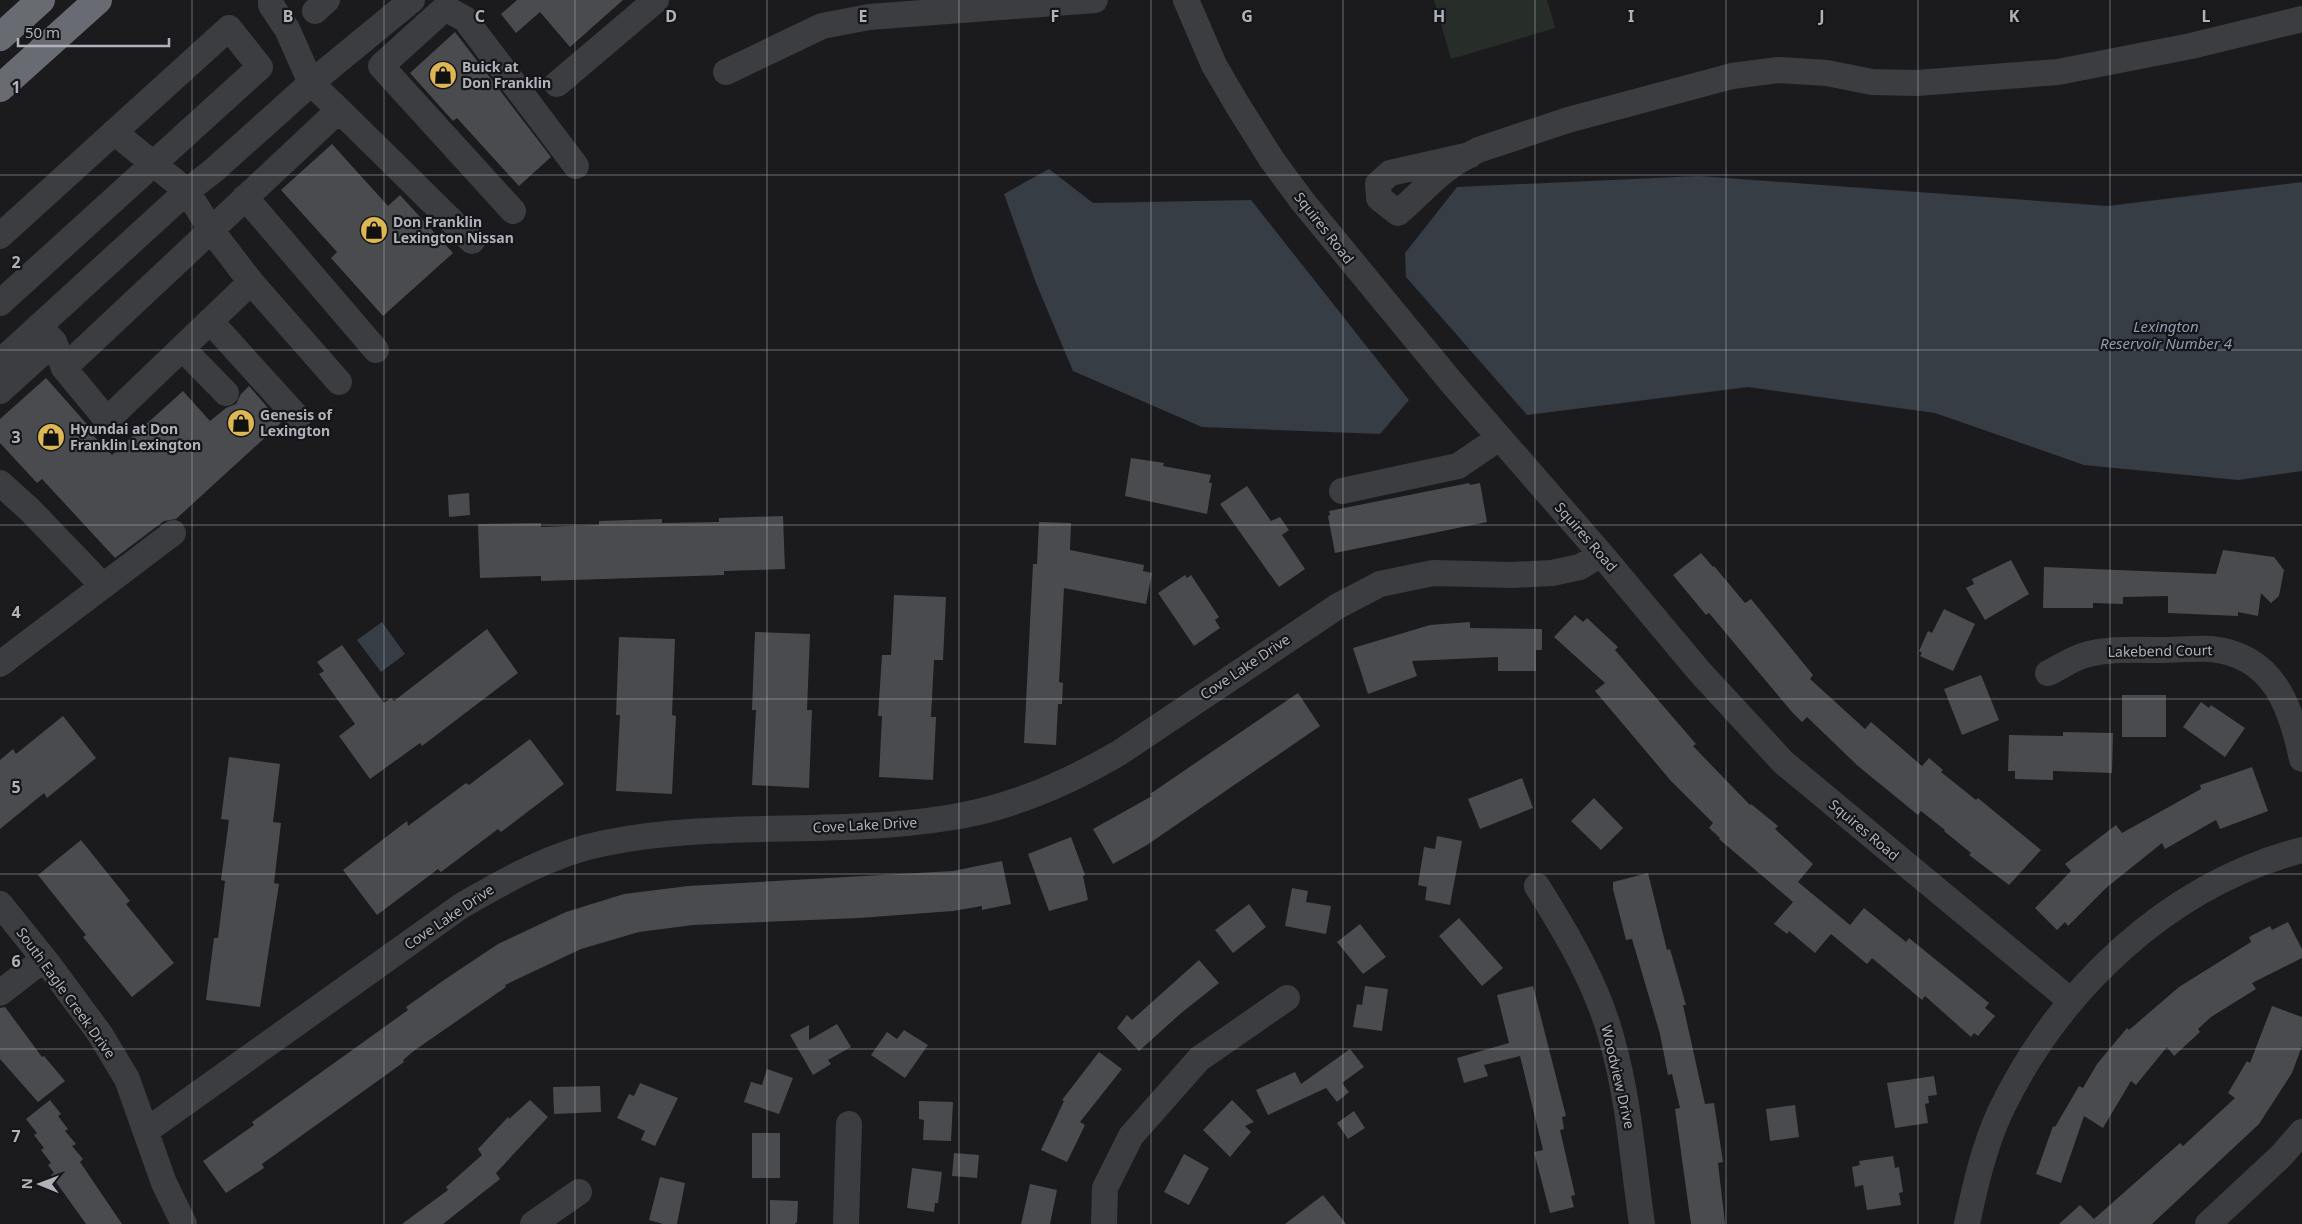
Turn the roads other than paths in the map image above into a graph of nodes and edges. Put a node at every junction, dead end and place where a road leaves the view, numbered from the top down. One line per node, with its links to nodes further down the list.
1 (41, 0): 10 (highway)
2 (98, 0): 14 (highway)
3 (271, 0): 12 (street)
4 (412, 0): 12 (street)
5 (656, 0): 13 (street)
6 (1095, 0): 8 (street)
7 (1186, 0): 38 (street, Squires Road)
8 (959, 5): 11 (street)
9 (2302, 19): 17 (street)
10 (0, 37)
11 (726, 72)
12 (311, 83): 15 (street); 20 (street)
13 (557, 84)
14 (0, 88)
15 (339, 110): 21 (street); 25 (street)
16 (114, 132): 18 (street); 18 (street); 24 (street)
17 (1470, 155)
18 (156, 164): 20 (street); 27 (street)
19 (576, 166): 22 (street)
20 (187, 192): 23 (street); 29 (street)
21 (245, 197): 23 (street); 31 (street)
22 (513, 211)
23 (211, 230): 26 (street); 33 (street)
24 (0, 236)
25 (472, 242)
26 (251, 282): 28 (street); 34 (street)
27 (0, 303)
28 (210, 321): 30 (street); 37 (street)
29 (46, 334): 32 (street); 33 (street); 35 (street)
30 (182, 348): 33 (street); 36 (street)
31 (376, 350)
32 (0, 362)
33 (64, 368)
34 (339, 382)
35 (0, 391)
36 (226, 393)
37 (298, 418)
38 (1499, 438): 40 (street); 42 (street, Squires Road)
39 (0, 484): 43 (street)
40 (1342, 491)
41 (173, 533): 43 (street)
42 (1601, 554): 53 (street, Squires Road); 55 (street, Cove Lake Drive)
43 (103, 586): 44 (street)
44 (0, 664)
45 (2048, 673): 46 (street, Lakebend Court)
46 (2302, 759)
47 (2302, 850): 53 (street)
48 (1537, 886): 62 (street, Woodview Drive)
49 (0, 904): 50 (street, South Eagle Creek Drive)
50 (44, 959): 51 (street); 55 (street, South Eagle Creek Drive)
51 (0, 994)
52 (1287, 998): 61 (street)
53 (2071, 1001): 63 (street)
54 (849, 1124): 60 (street)
55 (146, 1131): 58 (street, South Eagle Creek Drive)
56 (2302, 1132): 64 (street)
57 (579, 1192): 59 (street)
58 (184, 1224)
59 (533, 1224)
60 (846, 1224)
61 (1104, 1224)
62 (1642, 1224)
63 (1967, 1224)
64 (2208, 1224)

